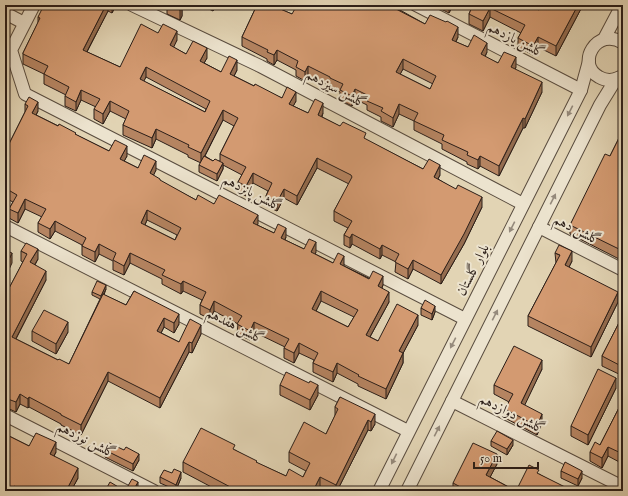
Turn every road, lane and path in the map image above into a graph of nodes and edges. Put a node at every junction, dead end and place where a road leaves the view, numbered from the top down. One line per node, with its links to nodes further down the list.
1 (34, 5): 6 (street)
2 (132, 5): 12 (street, گلشن سیزدهم)
3 (416, 5): 11 (street, گلشن یازدهم)
4 (622, 5): 7 (street)
5 (5, 13): 6 (street)
6 (24, 23): 16 (street, گلشن پانزدهم)
7 (604, 39): 8 (street); 9 (street, بلوار گلستان)
8 (623, 43)
9 (589, 61): 10 (street); 11 (street, بلوار گلستان)
10 (620, 77): 14 (street, one-way to 10)
11 (580, 90): 12 (street, بلوار گلستان, one-way to 12)
12 (523, 204): 16 (street, بلوار گلستان, one-way to 16)
13 (5, 226): 19 (street, گلشن هفدهم)
14 (539, 228): 15 (street, گلشن دهم); 17 (street, one-way to 14)
15 (623, 270)
16 (465, 319): 19 (street, بلوار گلستان, one-way to 19)
17 (452, 401): 20 (street, گلشن دوازدهم); 23 (street, one-way to 17)
18 (5, 415): 21 (street, گلشن نوزدهم)
19 (408, 431): 22 (street, بلوار گلستان, one-way to 22)
20 (623, 487)
21 (154, 491)
22 (378, 491)
23 (407, 491)

